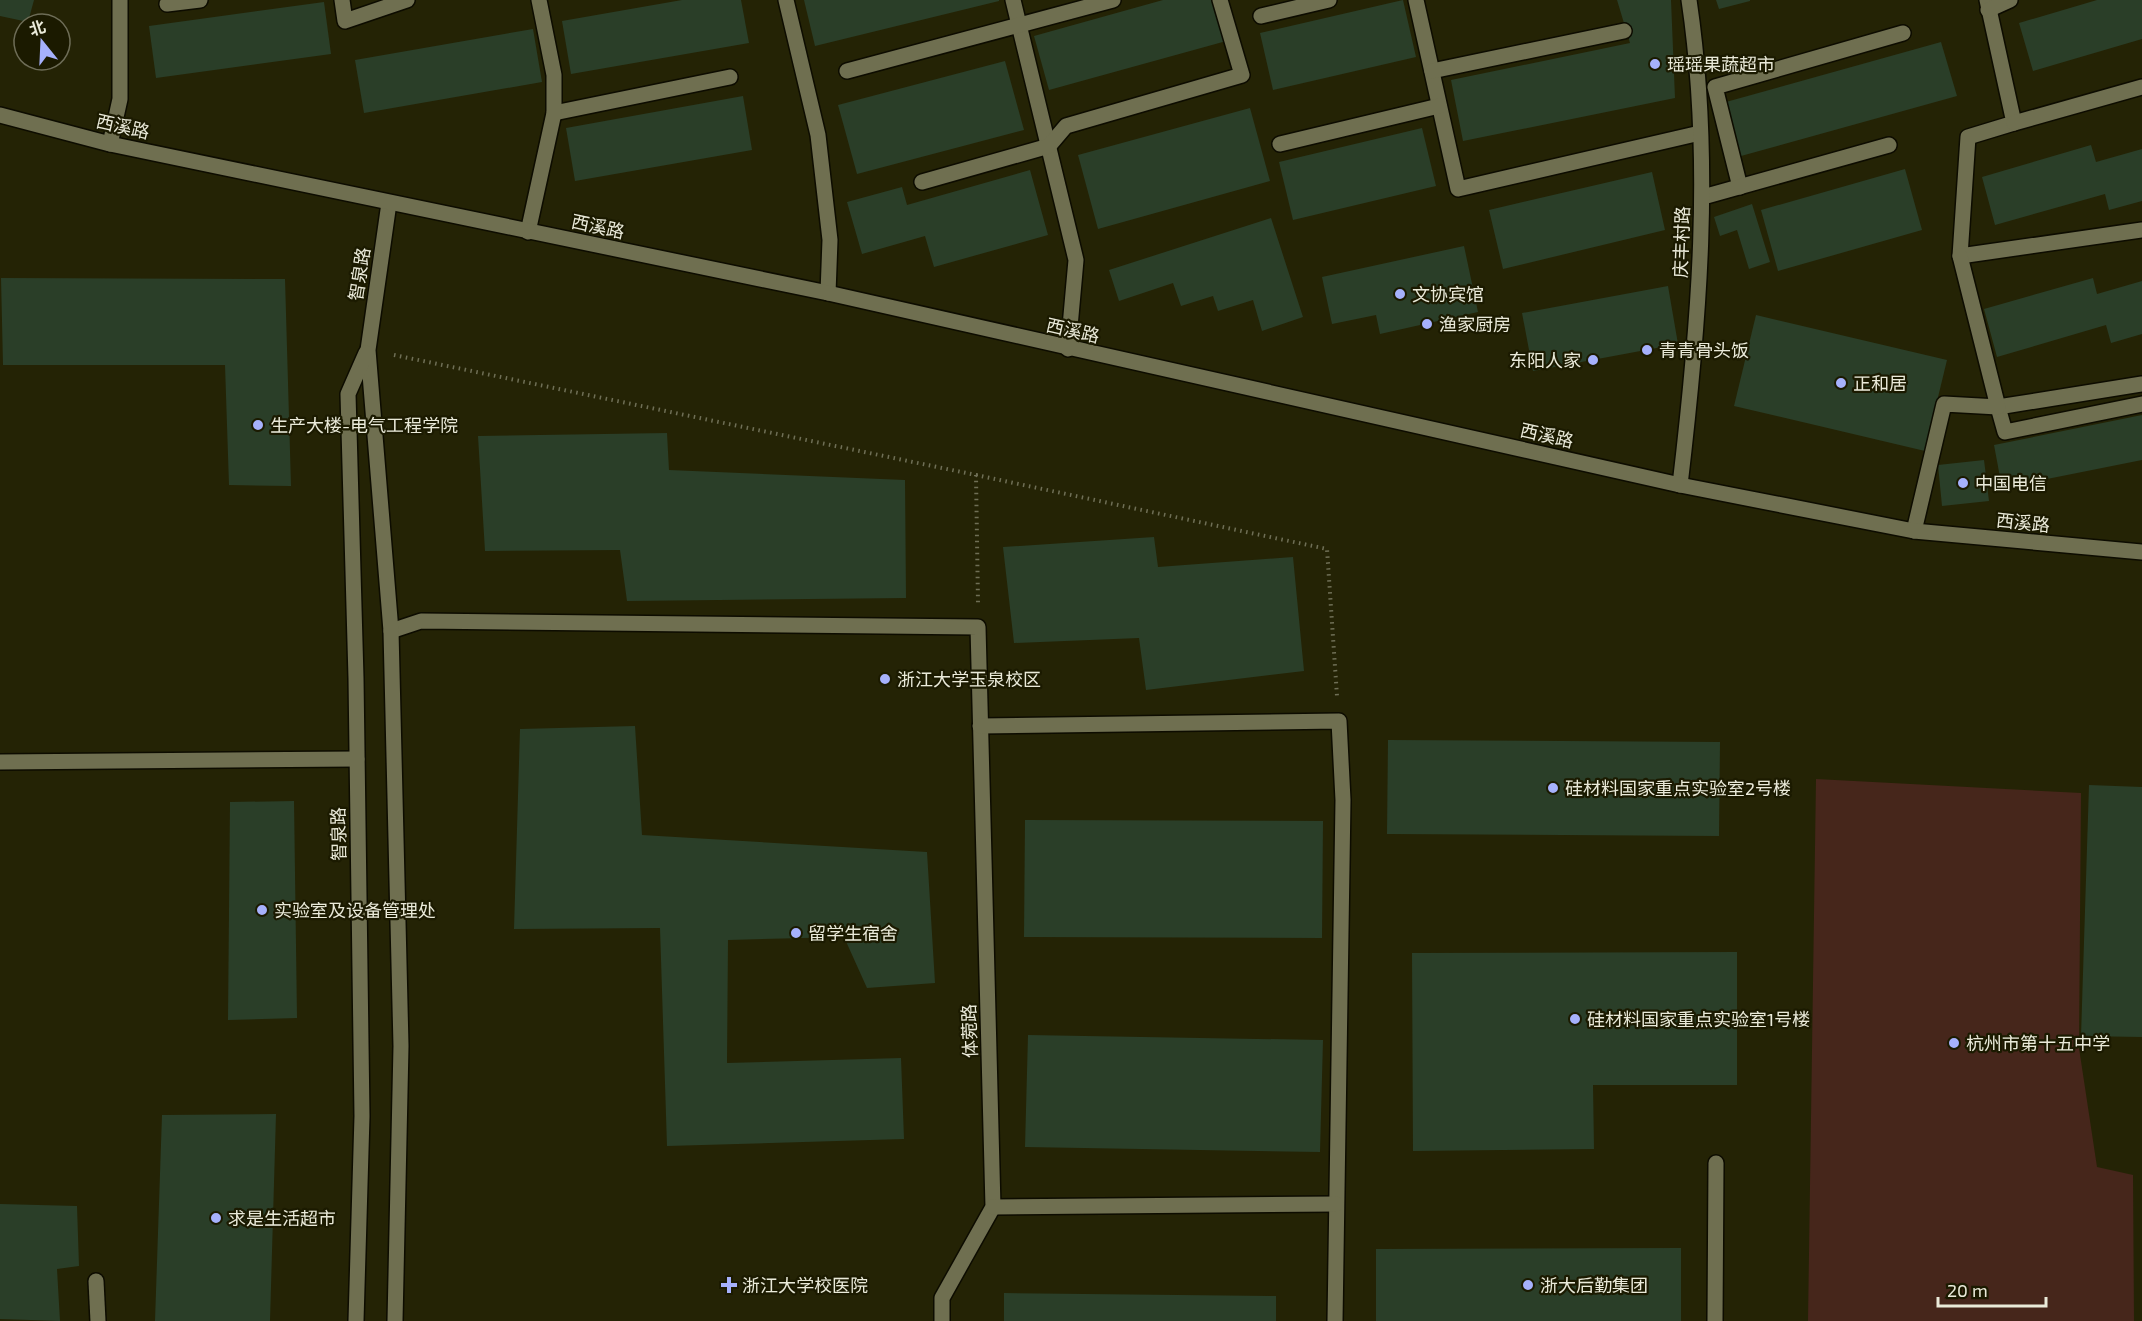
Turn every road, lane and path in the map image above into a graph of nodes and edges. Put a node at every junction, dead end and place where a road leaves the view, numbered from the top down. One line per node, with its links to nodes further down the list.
1 (120, 0): 29 (street)
2 (200, 0): 14 (street)
3 (342, 0): 4 (street)
4 (407, 0)
5 (539, 0): 25 (street)
6 (786, 0): 40 (street)
7 (1014, 0): 17 (street)
8 (1113, 0): 17 (street)
9 (1220, 0): 32 (street)
10 (1329, 0): 16 (street)
11 (1416, 0): 21 (street)
12 (1689, 0): 28 (street, 庆丰村路)
13 (2010, 0): 15 (street)
14 (167, 4)
15 (1987, 5): 27 (street)
16 (1261, 16)
17 (1020, 27): 20 (street); 32 (street)
18 (1624, 31): 21 (street)
19 (1903, 33): 34 (street)
20 (847, 71)
21 (1432, 71): 24 (street)
22 (730, 77): 25 (street)
23 (2142, 87): 27 (street)
24 (1439, 106): 28 (street); 30 (street)
25 (554, 113): 38 (street)
26 (0, 116): 29 (street, 西溪路)
27 (2014, 123): 39 (street)
28 (1700, 134): 35 (street, 庆丰村路)
29 (110, 144): 36 (street, 西溪路)
30 (1280, 144)
31 (1889, 145): 34 (street)
32 (1049, 146): 33 (street); 41 (street)
33 (922, 182)
34 (1740, 187): 35 (street)
35 (1702, 197): 47 (street, 庆丰村路)
36 (389, 203): 38 (street, 西溪路); 42 (street, 智泉路)
37 (2142, 230): 39 (street)
38 (528, 232): 40 (street, 西溪路)
39 (1960, 256): 45 (street)
40 (828, 293): 41 (street, 西溪路)
41 (1068, 349): 47 (street, 西溪路)
42 (368, 350): 46 (path); 51 (street, 智泉路); 54 (street, 智泉路)
43 (2142, 384): 45 (street)
44 (2142, 404): 45 (street)
45 (1998, 407): 48 (street)
46 (976, 475): 50 (path); 52 (path)
47 (1680, 485): 48 (street, 西溪路)
48 (1914, 531): 49 (street, 西溪路)
49 (2142, 552)
50 (978, 627): 51 (street); 53 (street, 体菀路)
51 (391, 631): 62 (street, 智泉路)
52 (1339, 721): 53 (street); 57 (street)
53 (980, 726): 58 (street, 体菀路)
54 (357, 759): 55 (street); 61 (street, 智泉路)
55 (0, 762)
56 (1716, 1163): 65 (street)
57 (1336, 1204): 58 (street); 64 (street)
58 (993, 1207): 63 (street)
59 (96, 1281): 60 (street)
60 (98, 1321)
61 (356, 1321)
62 (395, 1321)
63 (942, 1321)
64 (1335, 1321)
65 (1715, 1321)

